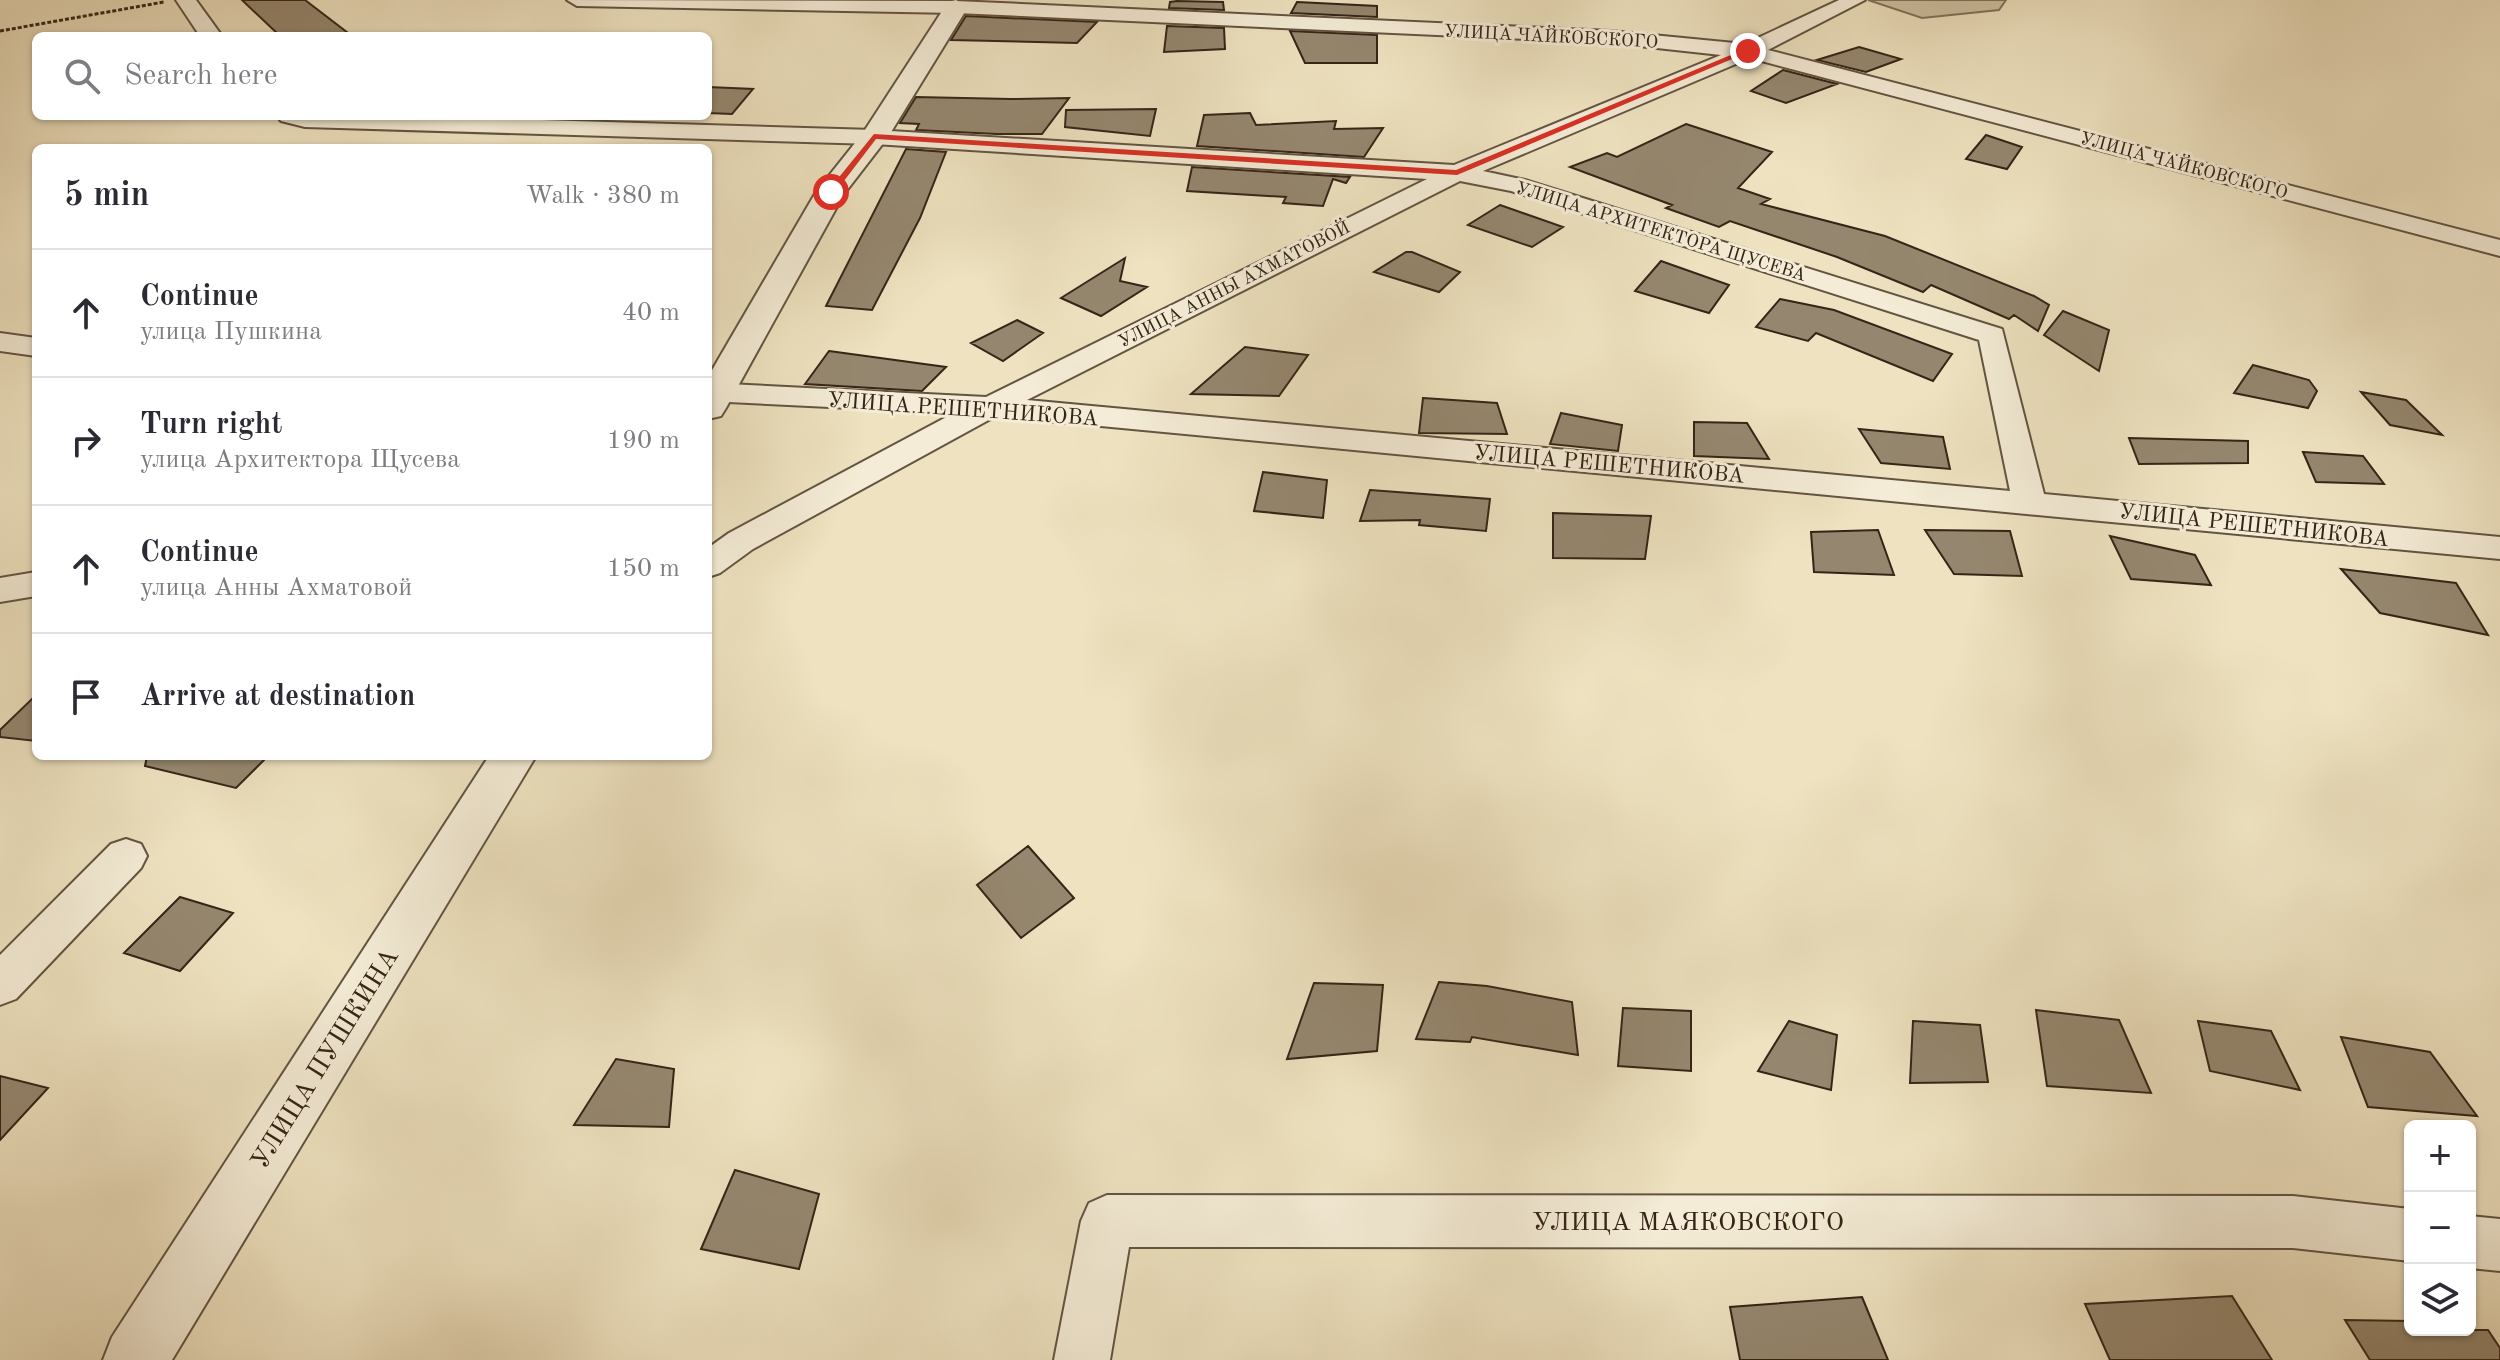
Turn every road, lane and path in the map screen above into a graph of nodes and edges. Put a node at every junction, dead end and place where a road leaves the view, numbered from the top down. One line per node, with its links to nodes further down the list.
1 (176, 0): 6 (path)
2 (186, 0): 7 (street)
3 (577, 0): 5 (street, УЛИЦА ЧАЙКОВСКОГО)
4 (1855, 0): 8 (street, УЛИЦА АННЫ АХМАТОВОЙ)
5 (954, 3): 8 (street, УЛИЦА ЧАЙКОВСКОГО); 10 (street)
6 (0, 31)
7 (208, 32)
8 (1748, 51): 11 (street, УЛИЦА АННЫ АХМАТОВОЙ); 12 (street, УЛИЦА ЧАЙКОВСКОГО)
9 (305, 120): 10 (street, УЛИЦА АРХИТЕКТОРА ЩУСЕВА)
10 (874, 137): 11 (street, УЛИЦА АРХИТЕКТОРА ЩУСЕВА); 15 (street)
11 (1457, 173): 17 (street, УЛИЦА АННЫ АХМАТОВОЙ); 18 (street, УЛИЦА АРХИТЕКТОРА ЩУСЕВА)
12 (2500, 248)
13 (0, 342): 14 (street)
14 (32, 346)
15 (712, 396)
16 (712, 398): 17 (street, УЛИЦА РЕШЕТНИКОВА)
17 (991, 406): 18 (street, УЛИЦА РЕШЕТНИКОВА); 20 (street, УЛИЦА АННЫ АХМАТОВОЙ)
18 (2029, 502): 19 (street, УЛИЦА РЕШЕТНИКОВА)
19 (2500, 548)
20 (712, 562)
21 (510, 760): 27 (street, УЛИЦА ПУШКИНА)
22 (126, 856): 23 (street)
23 (0, 985)
24 (2404, 1234): 28 (street, УЛИЦА МАЯКОВСКОГО)
25 (2476, 1243): 26 (street)
26 (2500, 1245)
27 (135, 1360)
28 (1082, 1360)

